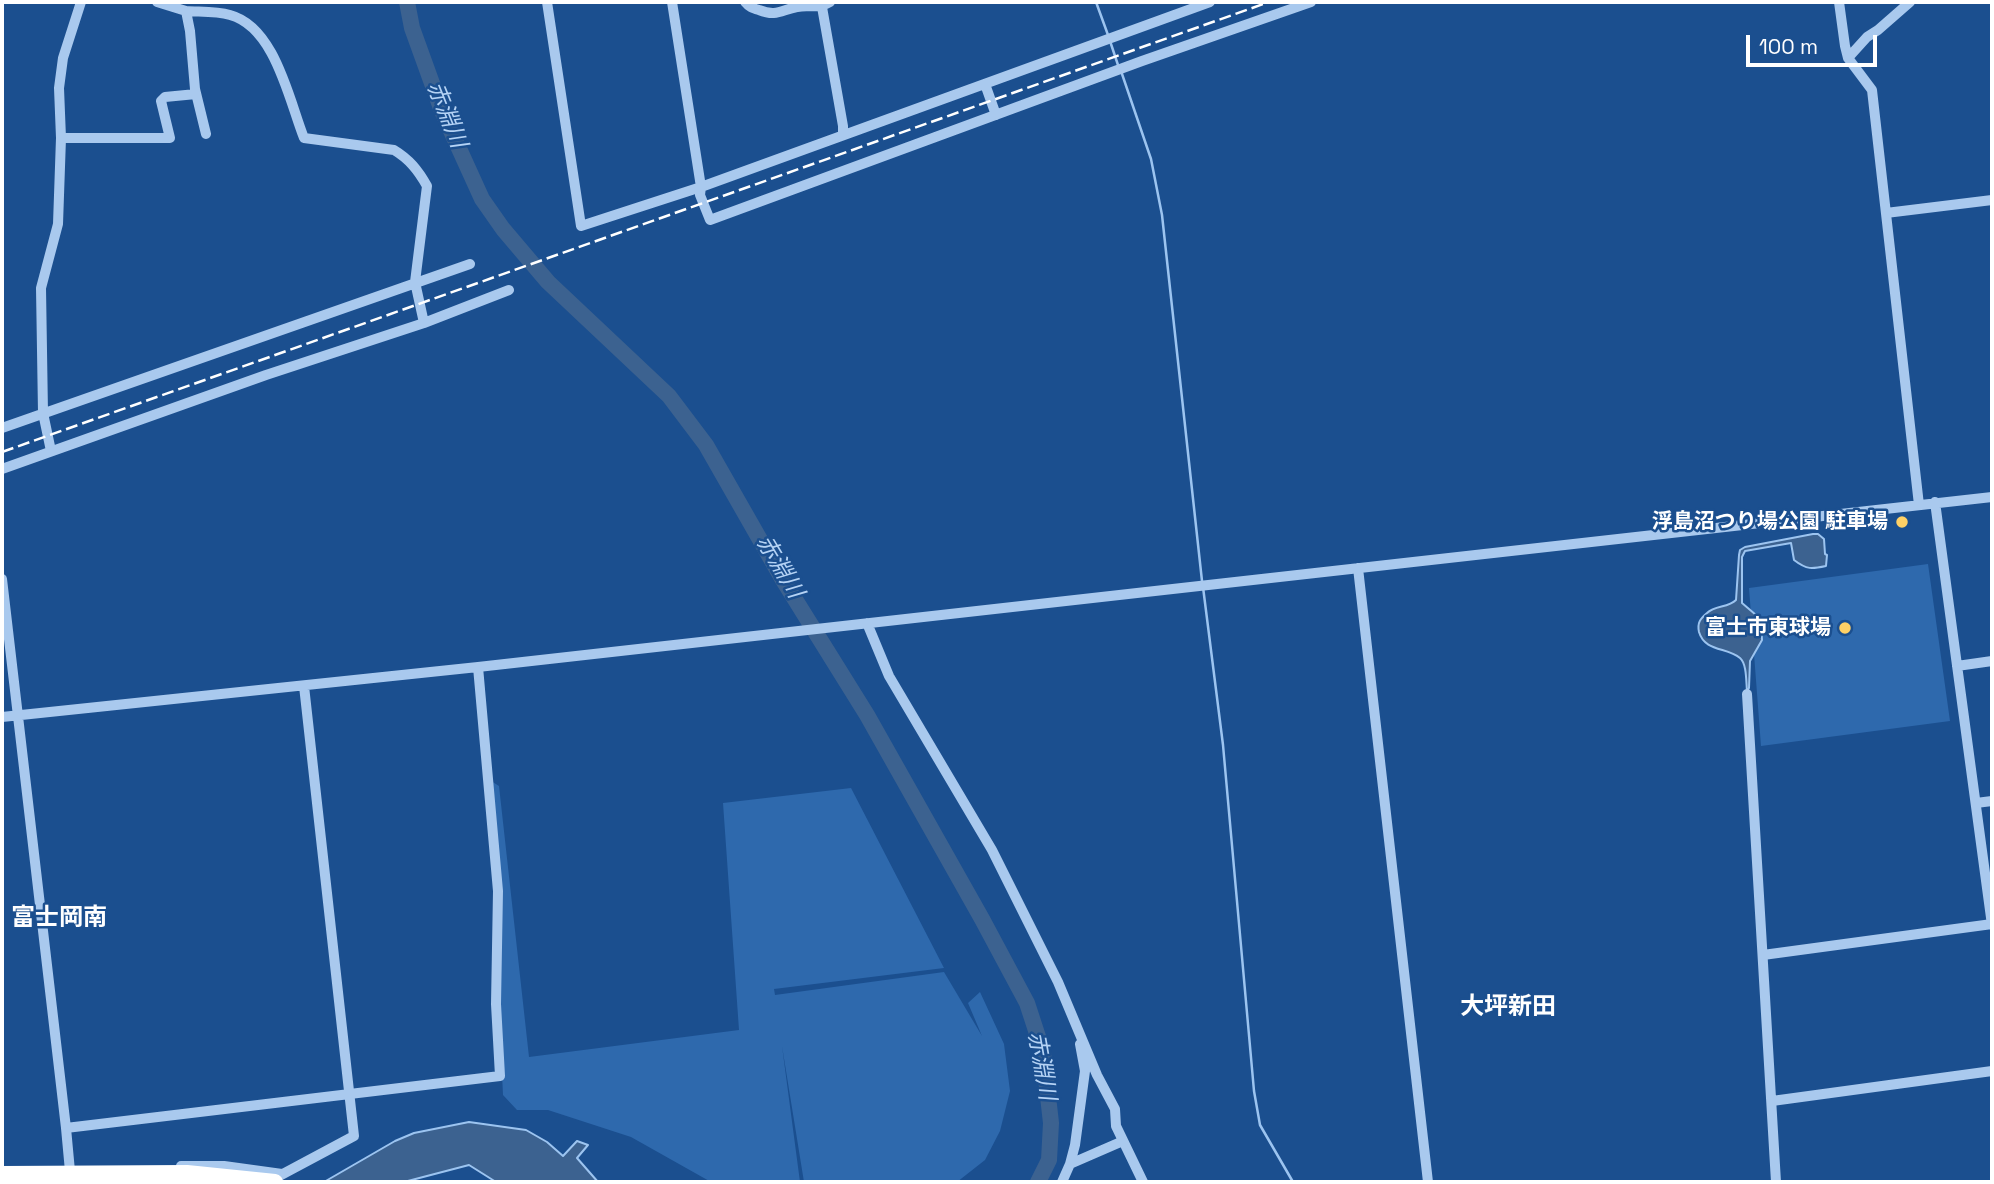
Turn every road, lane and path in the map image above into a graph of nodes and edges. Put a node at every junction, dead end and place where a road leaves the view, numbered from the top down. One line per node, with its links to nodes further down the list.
1 (81, 2): 19 (street)
2 (156, 2): 12 (street)
3 (547, 2): 20 (street)
4 (672, 2): 20 (street)
5 (745, 2): 10 (street)
6 (1210, 2): 14 (street)
7 (1311, 2): 16 (street)
8 (1839, 2): 13 (street)
9 (1910, 2): 13 (street)
10 (826, 4): 18 (street)
11 (219, 7): 12 (street); 24 (street)
12 (186, 11): 15 (street)
13 (1848, 58): 22 (street)
14 (985, 84): 16 (street); 18 (street)
15 (196, 94): 17 (street); 19 (street)
16 (996, 115): 20 (street)
17 (206, 134)
18 (843, 134): 20 (street)
19 (61, 138): 27 (street)
20 (701, 187)
21 (1992, 200): 22 (street)
22 (1886, 213): 33 (street)
23 (470, 264): 24 (street)
24 (415, 282): 26 (street); 27 (street)
25 (509, 290): 26 (street)
26 (424, 323): 29 (street)
27 (43, 413): 28 (street); 29 (street)
28 (2, 428)
29 (51, 451): 30 (street)
30 (2, 469)
31 (1992, 497): 32 (street)
32 (1935, 502): 33 (street); 38 (street)
33 (1919, 505): 34 (street)
34 (1358, 568): 36 (street); 63 (street)
35 (2, 579): 42 (street)
36 (862, 623): 39 (street); 48 (street)
37 (1992, 661): 38 (street)
38 (1957, 666): 45 (street)
39 (478, 667): 40 (street); 50 (street)
40 (304, 686): 42 (street); 50 (street)
41 (1747, 694): 47 (street)
42 (17, 715): 43 (street); 52 (street)
43 (2, 717)
44 (1992, 801): 45 (street)
45 (1976, 803): 46 (street)
46 (1992, 924): 47 (street)
47 (1763, 955): 51 (street)
48 (1074, 1017): 53 (street); 54 (street)
49 (1992, 1071): 51 (street)
50 (348, 1094): 52 (street); 58 (street)
51 (1772, 1101): 64 (street)
52 (66, 1128): 55 (street)
53 (1123, 1141): 54 (street); 62 (street)
54 (1070, 1164): 61 (street)
55 (70, 1167): 56 (street); 58 (street); 59 (street)
56 (2, 1168)
57 (2, 1174): 58 (highway, bridge)
58 (279, 1178): 60 (street)
59 (71, 1182)
60 (268, 1182)
61 (1062, 1182)
62 (1143, 1182)
63 (1428, 1182)
64 (1776, 1182)

